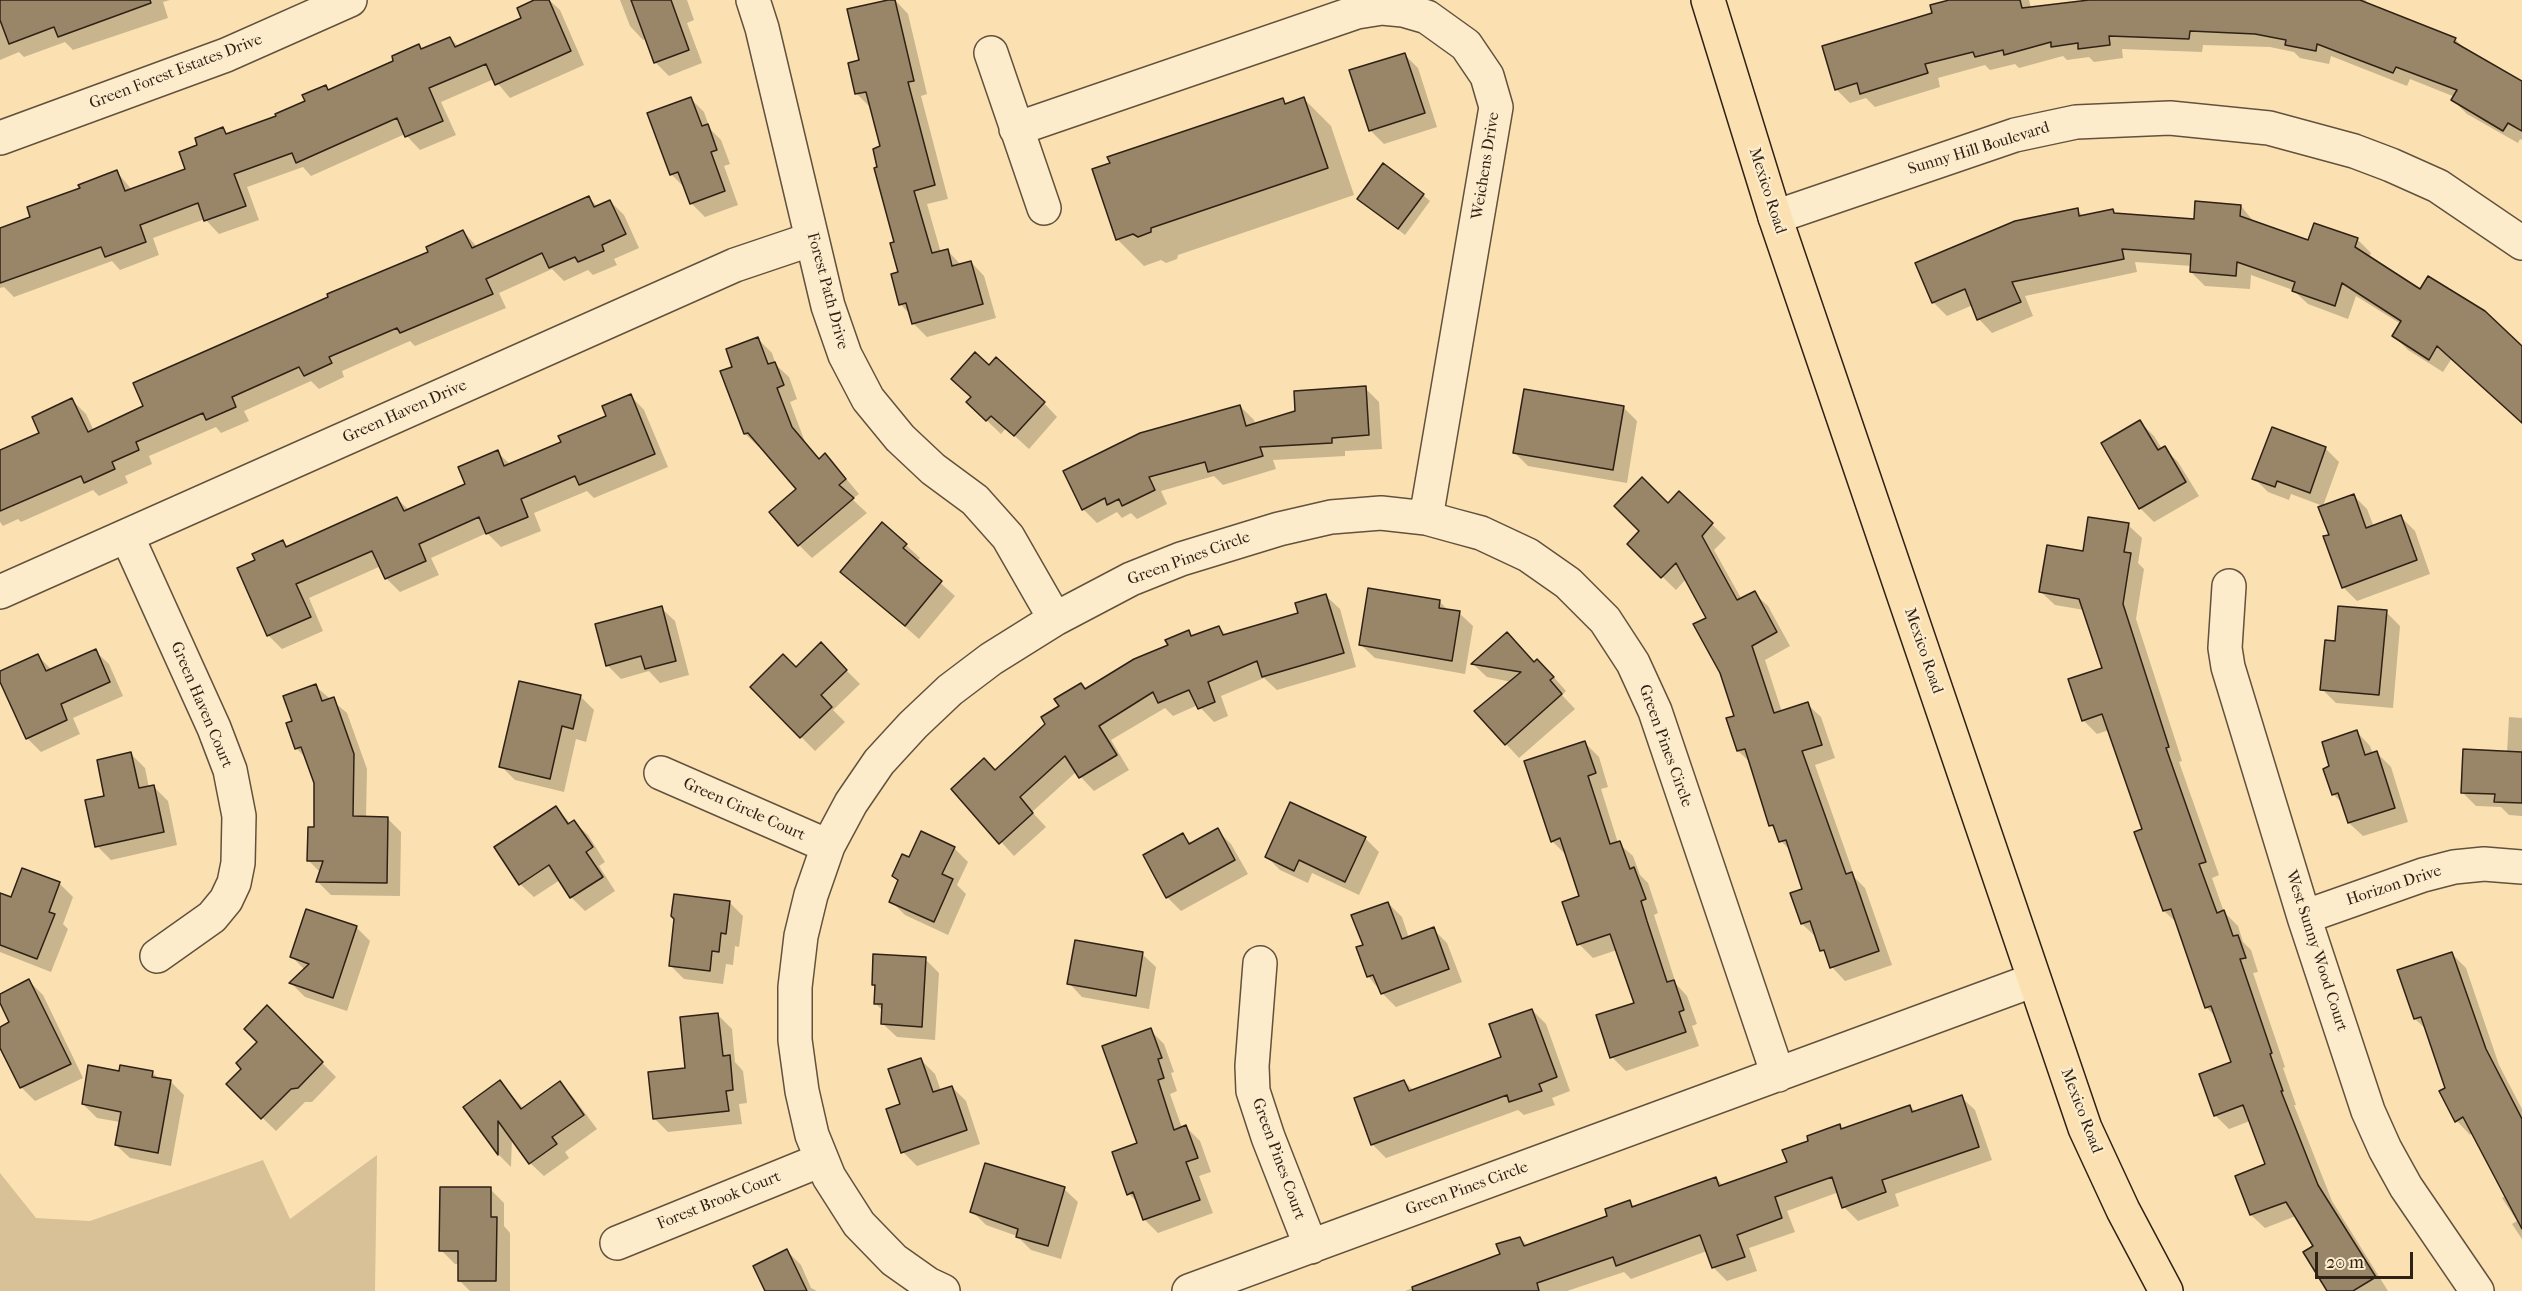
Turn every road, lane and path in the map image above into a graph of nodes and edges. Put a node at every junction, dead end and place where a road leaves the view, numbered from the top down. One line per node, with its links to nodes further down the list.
1 (350, 0): 6 (street, Green Forest Estates Drive)
2 (753, 0): 9 (street, Forest Path Drive)
3 (1708, 0): 8 (main road, Mexico Road)
4 (991, 54): 5 (street)
5 (1016, 129): 7 (street); 11 (street, Weichens Drive)
6 (0, 138)
7 (1044, 208)
8 (1775, 217): 10 (street, Sunny Hill Boulevard); 22 (main road, Mexico Road)
9 (812, 239): 12 (street, Green Haven Drive); 15 (street, Forest Path Drive)
10 (2522, 243)
11 (1426, 518): 15 (street, Green Pines Circle); 23 (street, Green Pines Circle)
12 (127, 536): 14 (street, Green Haven Drive); 20 (street, Green Haven Court)
13 (2229, 586): 19 (street, West Sunny Wood Court)
14 (0, 592)
15 (1055, 619): 17 (street, Green Pines Circle)
16 (661, 773): 17 (street, Green Circle Court)
17 (828, 846): 24 (street, Green Pines Circle)
18 (2522, 867): 19 (street, Horizon Drive)
19 (2304, 916): 30 (street, West Sunny Wood Court)
20 (157, 956)
21 (1260, 963): 26 (street, Green Pines Court)
22 (2034, 980): 23 (street, Green Pines Circle); 29 (main road, Mexico Road)
23 (1778, 1075): 26 (street, Green Pines Circle)
24 (821, 1160): 25 (street, Forest Brook Court); 27 (street, Green Pines Circle)
25 (617, 1243)
26 (1311, 1247): 28 (street, Green Pines Circle)
27 (943, 1291)
28 (1189, 1291)
29 (2166, 1291)
30 (2476, 1291)

